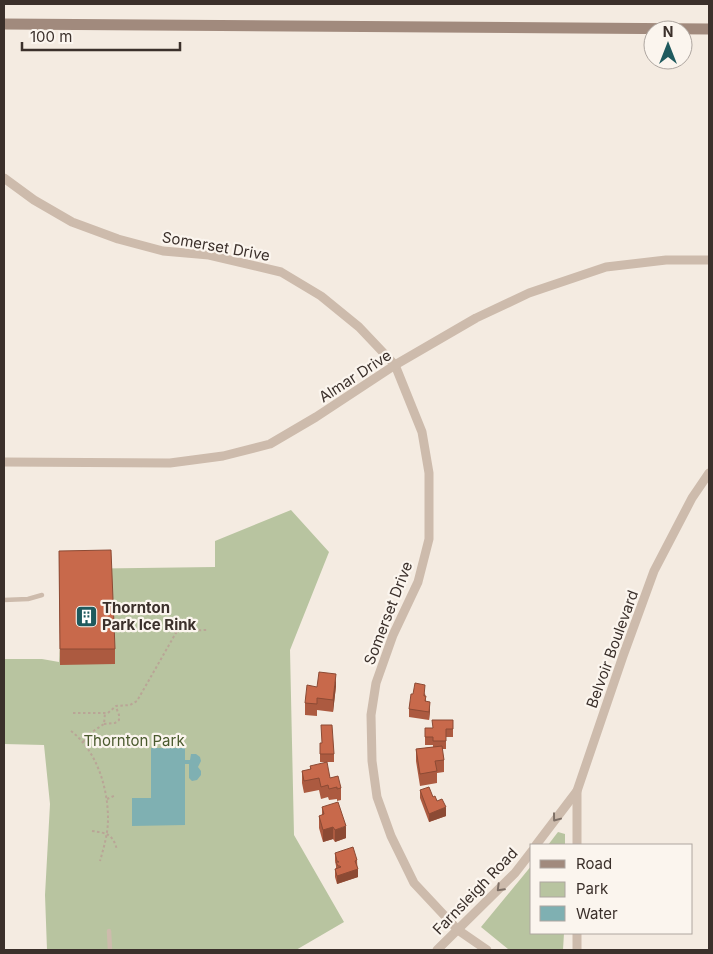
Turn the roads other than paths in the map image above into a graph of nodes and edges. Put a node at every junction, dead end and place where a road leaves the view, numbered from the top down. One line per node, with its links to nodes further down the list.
1 (4, 24): 2 (street)
2 (709, 29)
3 (4, 178): 5 (street, Somerset Drive)
4 (709, 260): 5 (street, Almar Drive)
5 (395, 365): 6 (street, Almar Drive); 14 (street, Somerset Drive)
6 (4, 462)
7 (709, 473): 10 (street, Belvoir Boulevard)
8 (42, 595): 9 (lane)
9 (4, 600)
10 (577, 791): 11 (street, Farnsleigh Road, one-way to 11); 12 (street, Belvoir Boulevard)
11 (537, 844)
12 (577, 844)
13 (530, 854): 14 (street, Farnsleigh Road, one-way to 14)
14 (458, 930): 18 (street, Farnsleigh Road); 19 (street, Somerset Drive)
15 (109, 932): 17 (lane)
16 (577, 934): 20 (street)
17 (110, 950)
18 (438, 950)
19 (487, 950)
20 (577, 950)

